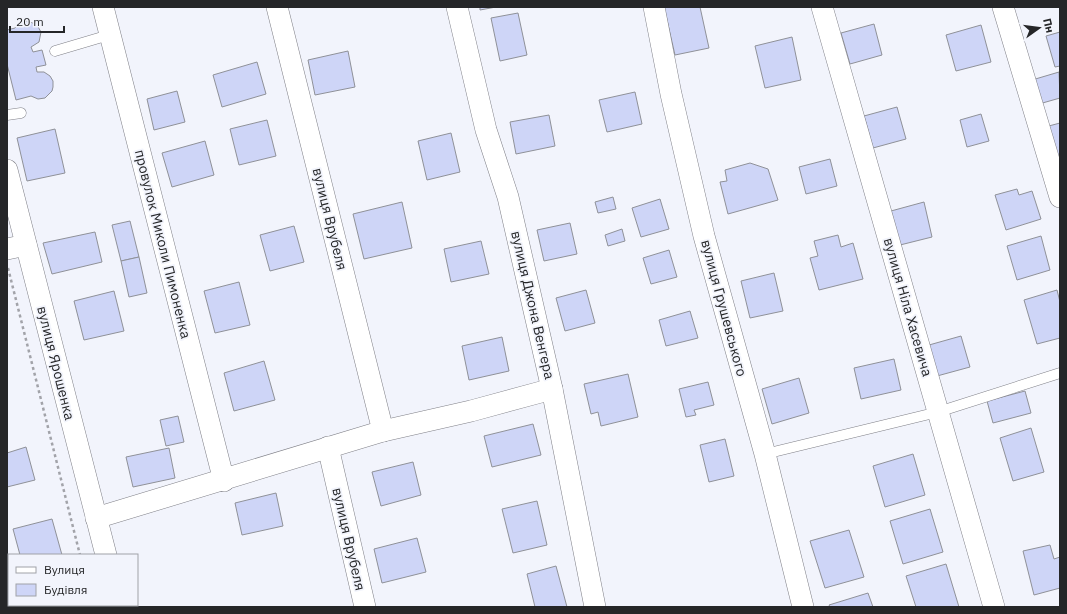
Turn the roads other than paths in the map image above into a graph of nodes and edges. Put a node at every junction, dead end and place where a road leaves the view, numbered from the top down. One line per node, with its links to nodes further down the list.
1 (103, 7): 7 (street, провулок Миколи Пимоненка)
2 (277, 7): 17 (street, вулиця Врубеля)
3 (457, 7): 15 (street, вулиця Джона Венгера)
4 (654, 7): 19 (street, вулиця Грушевського)
5 (822, 7): 16 (street, вулиця Ніла Хасевича)
6 (1003, 7): 12 (street)
7 (109, 35): 8 (lane); 20 (street, провулок Миколи Пимоненка)
8 (55, 51)
9 (21, 113): 10 (lane)
10 (7, 115)
11 (7, 170): 13 (street, вулиця Ярошенка)
12 (1060, 197)
13 (17, 247): 21 (street, вулиця Ярошенка)
14 (1060, 372): 16 (lane)
15 (552, 389): 17 (street); 24 (street, вулиця Джона Венгера)
16 (938, 412): 19 (lane); 26 (street, вулиця Ніла Хасевича)
17 (383, 431): 18 (street)
18 (328, 447): 20 (street); 23 (street, вулиця Врубеля)
19 (765, 454): 25 (street, вулиця Грушевського)
20 (224, 481): 21 (street)
21 (96, 518): 22 (street, вулиця Ярошенка)
22 (106, 554)
23 (365, 607)
24 (595, 607)
25 (803, 607)
26 (994, 607)

